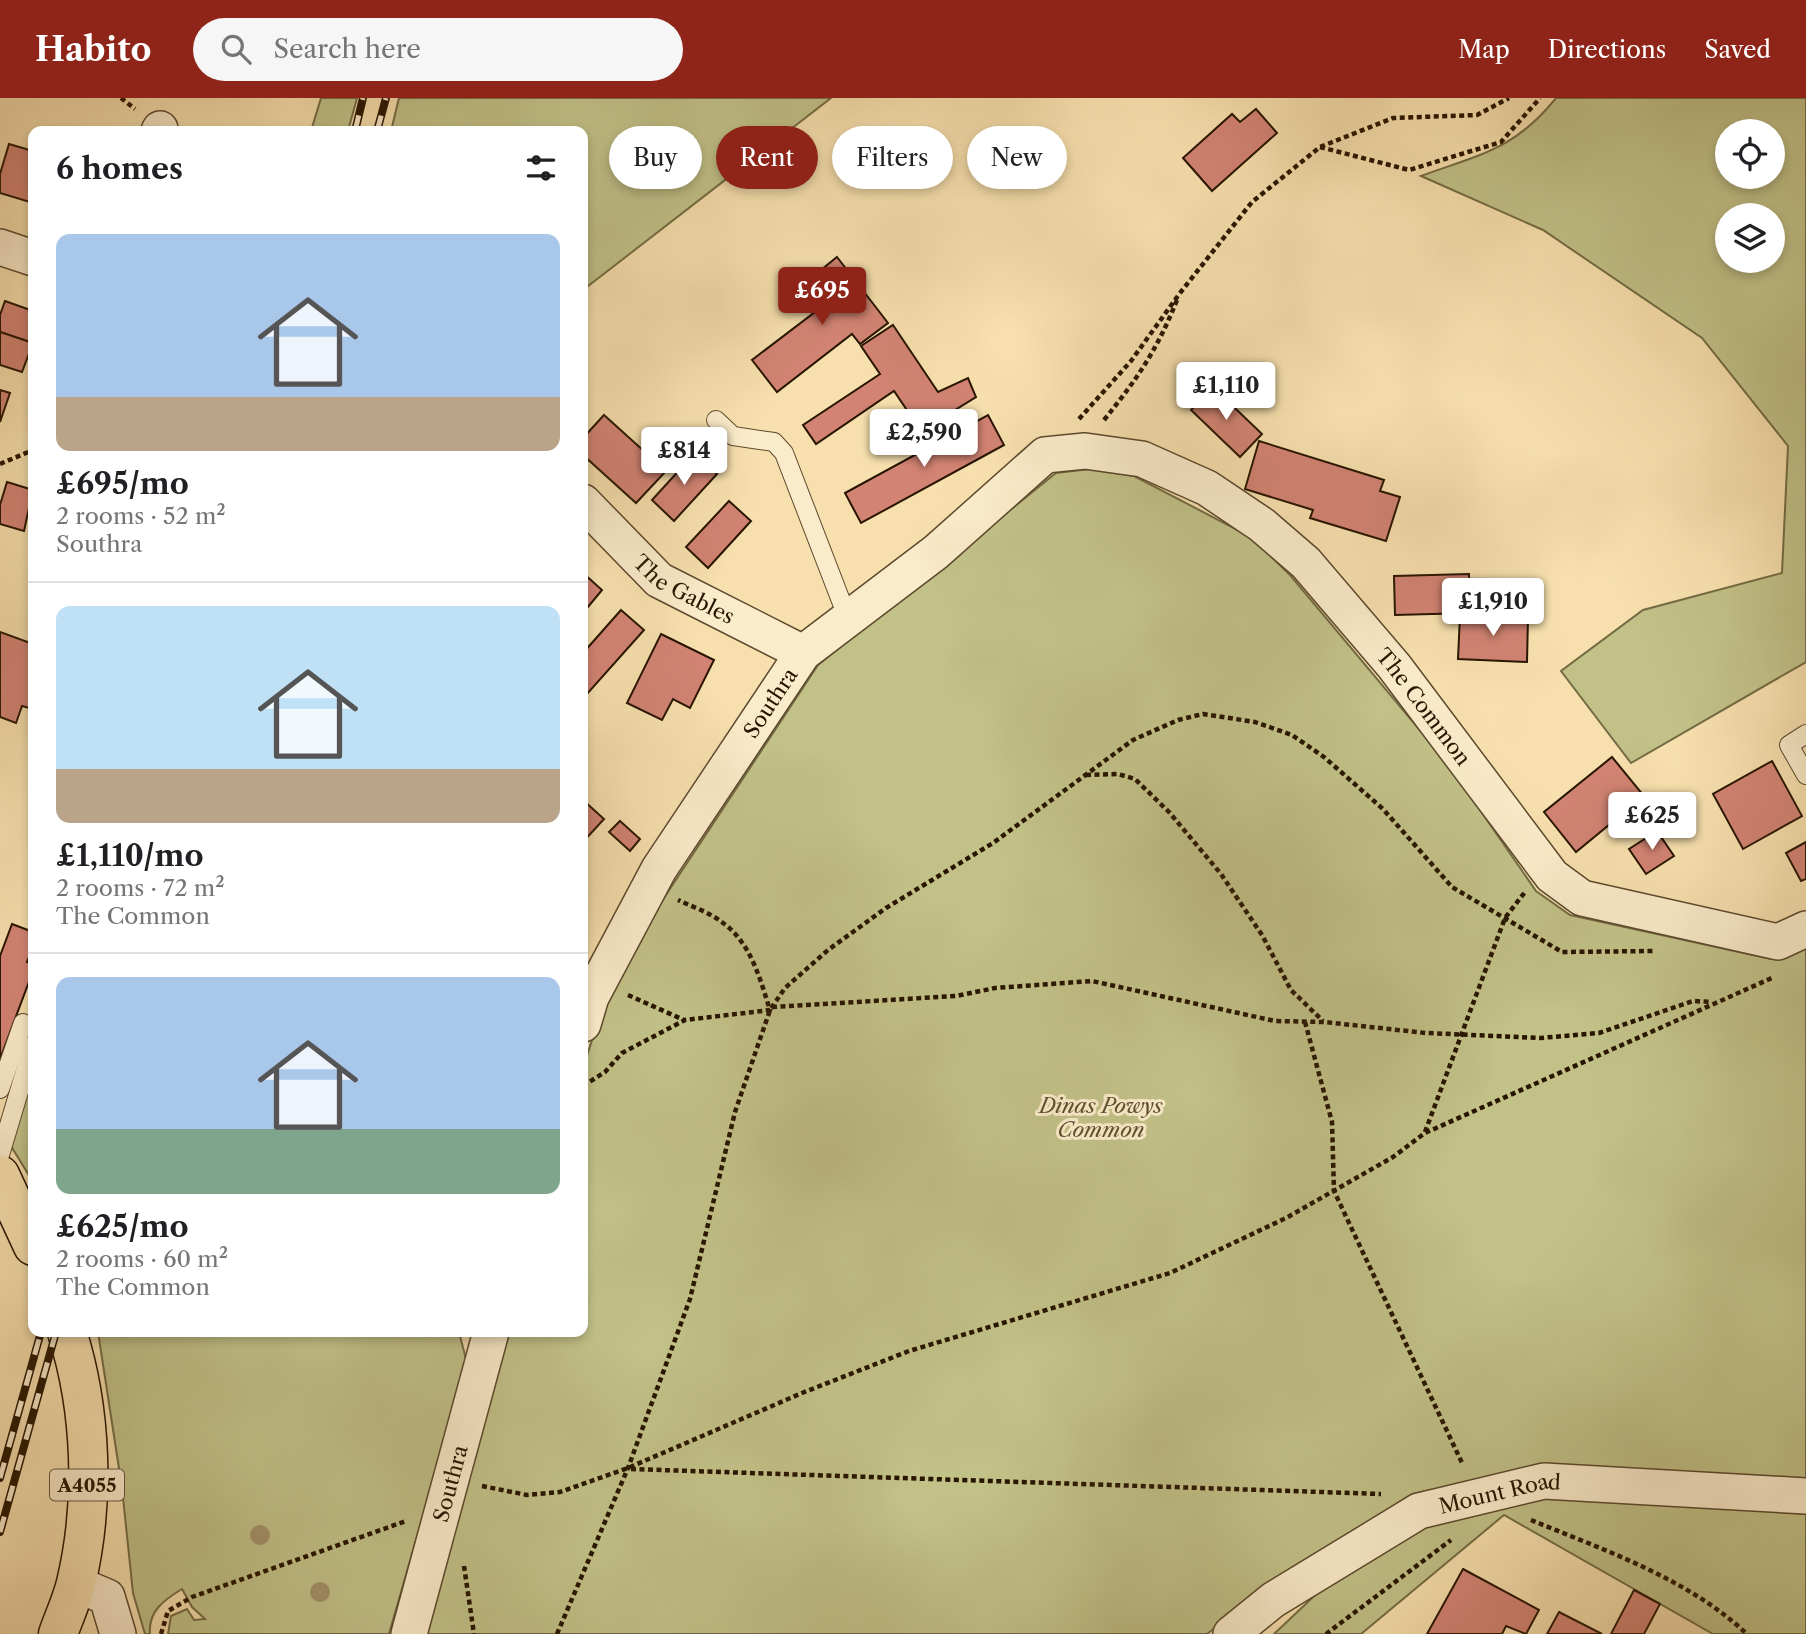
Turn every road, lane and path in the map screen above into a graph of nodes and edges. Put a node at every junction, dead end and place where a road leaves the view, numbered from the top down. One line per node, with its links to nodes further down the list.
1 (1508, 98): 3 (path)
2 (1540, 98): 3 (path)
3 (1320, 147): 6 (path)
4 (0, 247): 5 (street)
5 (28, 256)
6 (1180, 293): 9 (path); 9 (path)
7 (716, 420): 12 (lane)
8 (28, 452): 10 (path)
9 (1062, 454): 12 (street, Southra); 17 (street, The Common)
10 (0, 464)
11 (588, 507): 13 (street, The Gables)
12 (848, 619): 13 (street, Southra)
13 (803, 653): 18 (street, Southra)
14 (1806, 734): 16 (lane)
15 (1085, 775): 19 (path); 25 (path); 28 (path)
16 (1806, 775)
17 (1546, 867): 19 (path); 20 (street, The Common)
18 (650, 885): 23 (street, Southra); 25 (path)
19 (1505, 918): 21 (path); 31 (path)
20 (1806, 929)
21 (1667, 953)
22 (1767, 972): 24 (path)
23 (599, 982): 26 (street, Southra); 27 (path)
24 (1715, 1003): 31 (path); 35 (path)
25 (771, 1009): 27 (path); 30 (path); 42 (path)
26 (588, 1011)
27 (685, 1020): 33 (path)
28 (1324, 1022): 30 (path); 31 (path)
29 (23, 1023): 34 (lane)
30 (1305, 1023): 38 (path)
31 (1461, 1035): 35 (path)
32 (28, 1062): 36 (lane)
33 (588, 1083)
34 (0, 1089)
35 (1425, 1132): 38 (path)
36 (0, 1155)
37 (0, 1175): 39 (main road)
38 (1334, 1191): 42 (path); 46 (path)
39 (28, 1235)
40 (69, 1337): 49 (main road, A4055)
41 (483, 1338): 43 (street, Southra)
42 (628, 1468): 43 (path); 44 (path); 54 (path)
43 (447, 1493): 52 (path); 53 (street, Southra)
44 (1394, 1494)
45 (1806, 1496): 46 (street, Mount Road)
46 (1477, 1497): 55 (street, Mount Road)
47 (1527, 1518): 57 (path)
48 (1461, 1533): 56 (path)
49 (76, 1584): 50 (main road, A4055); 51 (street)
50 (58, 1634)
51 (118, 1634)
52 (162, 1634)
53 (409, 1634)
54 (557, 1634)
55 (1231, 1634)
56 (1326, 1634)
57 (1747, 1634)

